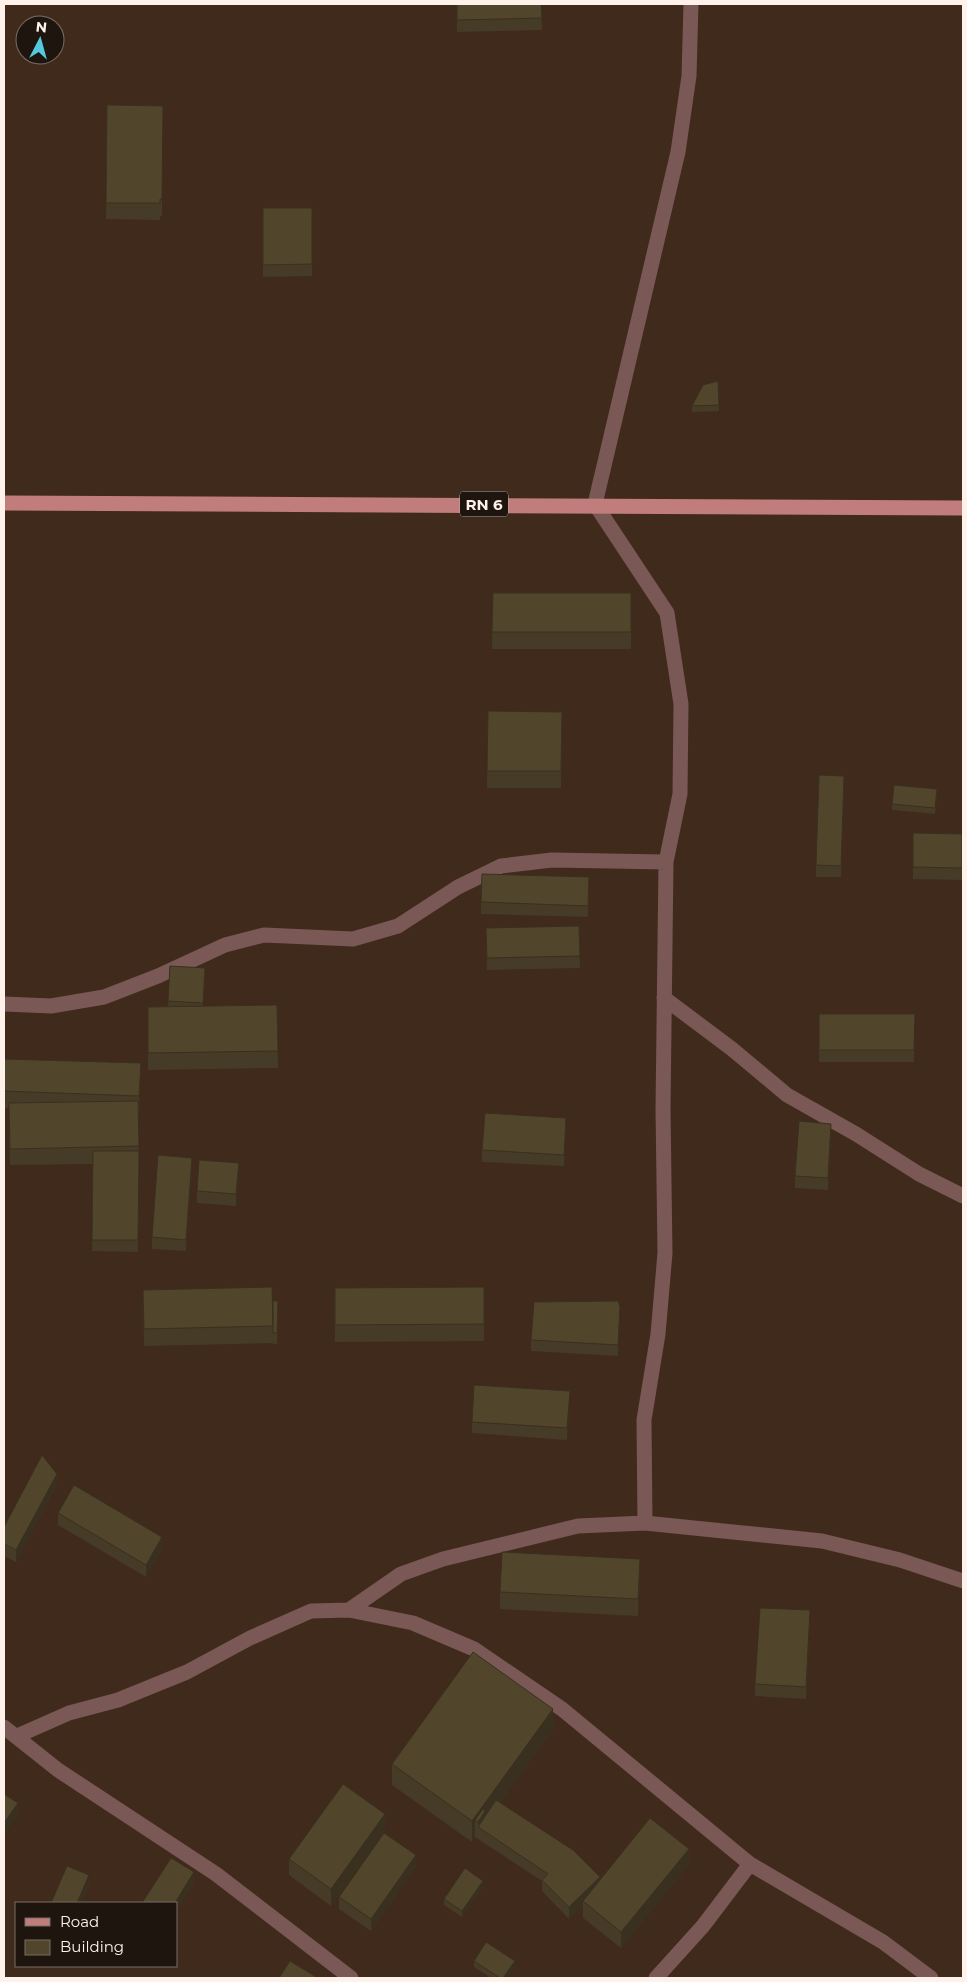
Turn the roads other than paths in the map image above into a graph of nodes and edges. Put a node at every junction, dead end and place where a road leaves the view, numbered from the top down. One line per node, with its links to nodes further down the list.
1 (691, 4): 3 (street)
2 (4, 503): 3 (main road, RN 6)
3 (595, 504): 4 (main road, RN 6); 5 (street)
4 (963, 508)
5 (666, 862): 6 (street); 7 (street)
6 (664, 998): 8 (street); 9 (street)
7 (4, 1004)
8 (963, 1196)
9 (645, 1523): 10 (street); 11 (street)
10 (963, 1581)
11 (350, 1610): 12 (street); 13 (street)
12 (10, 1731): 14 (street)
13 (750, 1864): 15 (street); 16 (street)
14 (351, 1978)
15 (656, 1978)
16 (931, 1978)

